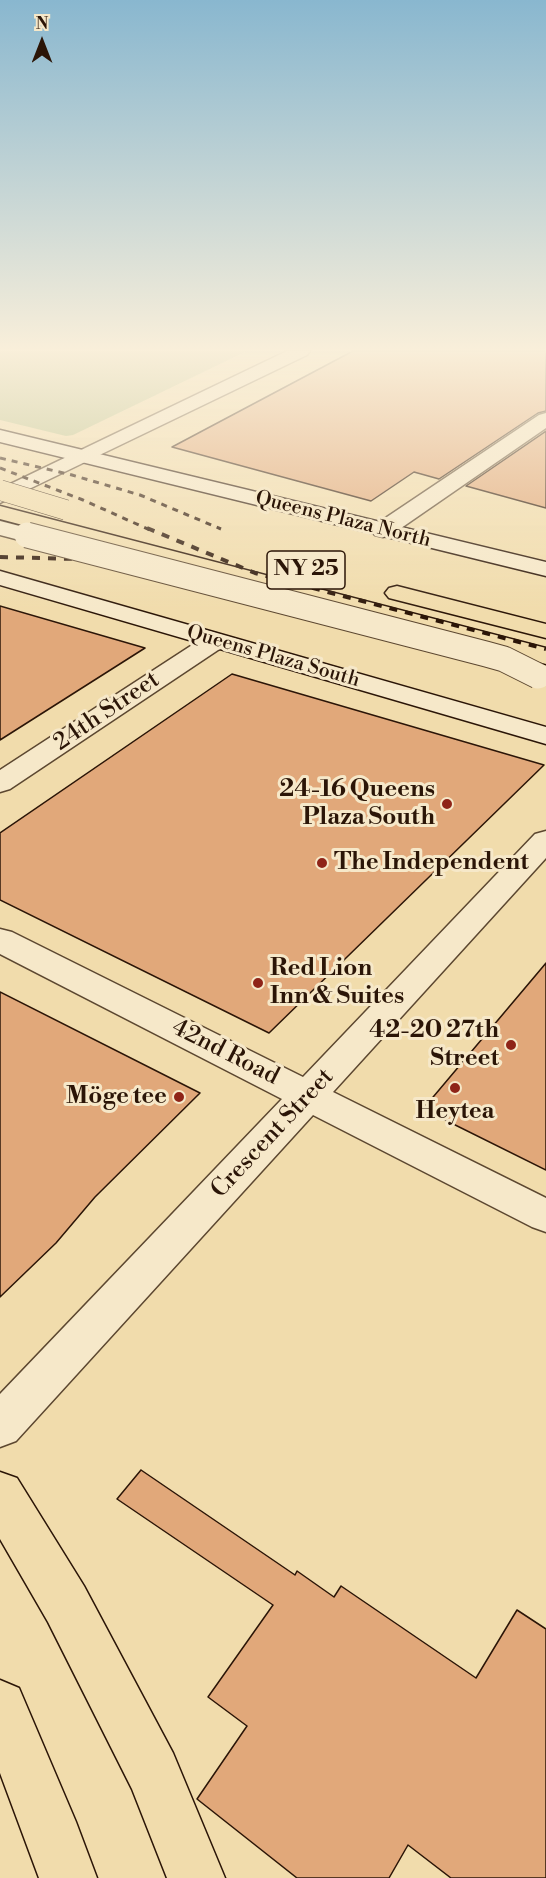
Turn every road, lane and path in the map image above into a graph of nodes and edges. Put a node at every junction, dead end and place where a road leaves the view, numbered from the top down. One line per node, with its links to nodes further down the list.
1 (11, 439): 4 (street, Queens Plaza North)
2 (122, 439): 4 (street)
3 (517, 439): 10 (street)
4 (85, 457): 6 (street); 10 (street, Queens Plaza North)
5 (0, 490): 12 (highway, NY 25, bridge)
6 (0, 497)
7 (0, 512): 9 (highway, NY 25)
8 (0, 528): 9 (street)
9 (36, 529): 17 (street, bridge); 17 (highway, NY 25)
10 (383, 530): 11 (street, Queens Plaza North)
11 (546, 569)
12 (329, 576)
13 (0, 578): 16 (street, Queens Plaza South)
14 (375, 588): 15 (highway, NY 25)
15 (546, 631)
16 (215, 641): 18 (street, Queens Plaza South); 19 (street, 24th Street)
17 (543, 664)
18 (546, 735)
19 (0, 783)
20 (546, 840): 22 (street, Crescent Street)
21 (0, 940): 22 (street, 42nd Road)
22 (309, 1095): 23 (street, 42nd Road); 24 (street, Crescent Street)
23 (546, 1216)
24 (0, 1426)
25 (0, 1494): 28 (highway)
26 (0, 1707): 27 (highway)
27 (68, 1878)
28 (196, 1878)

